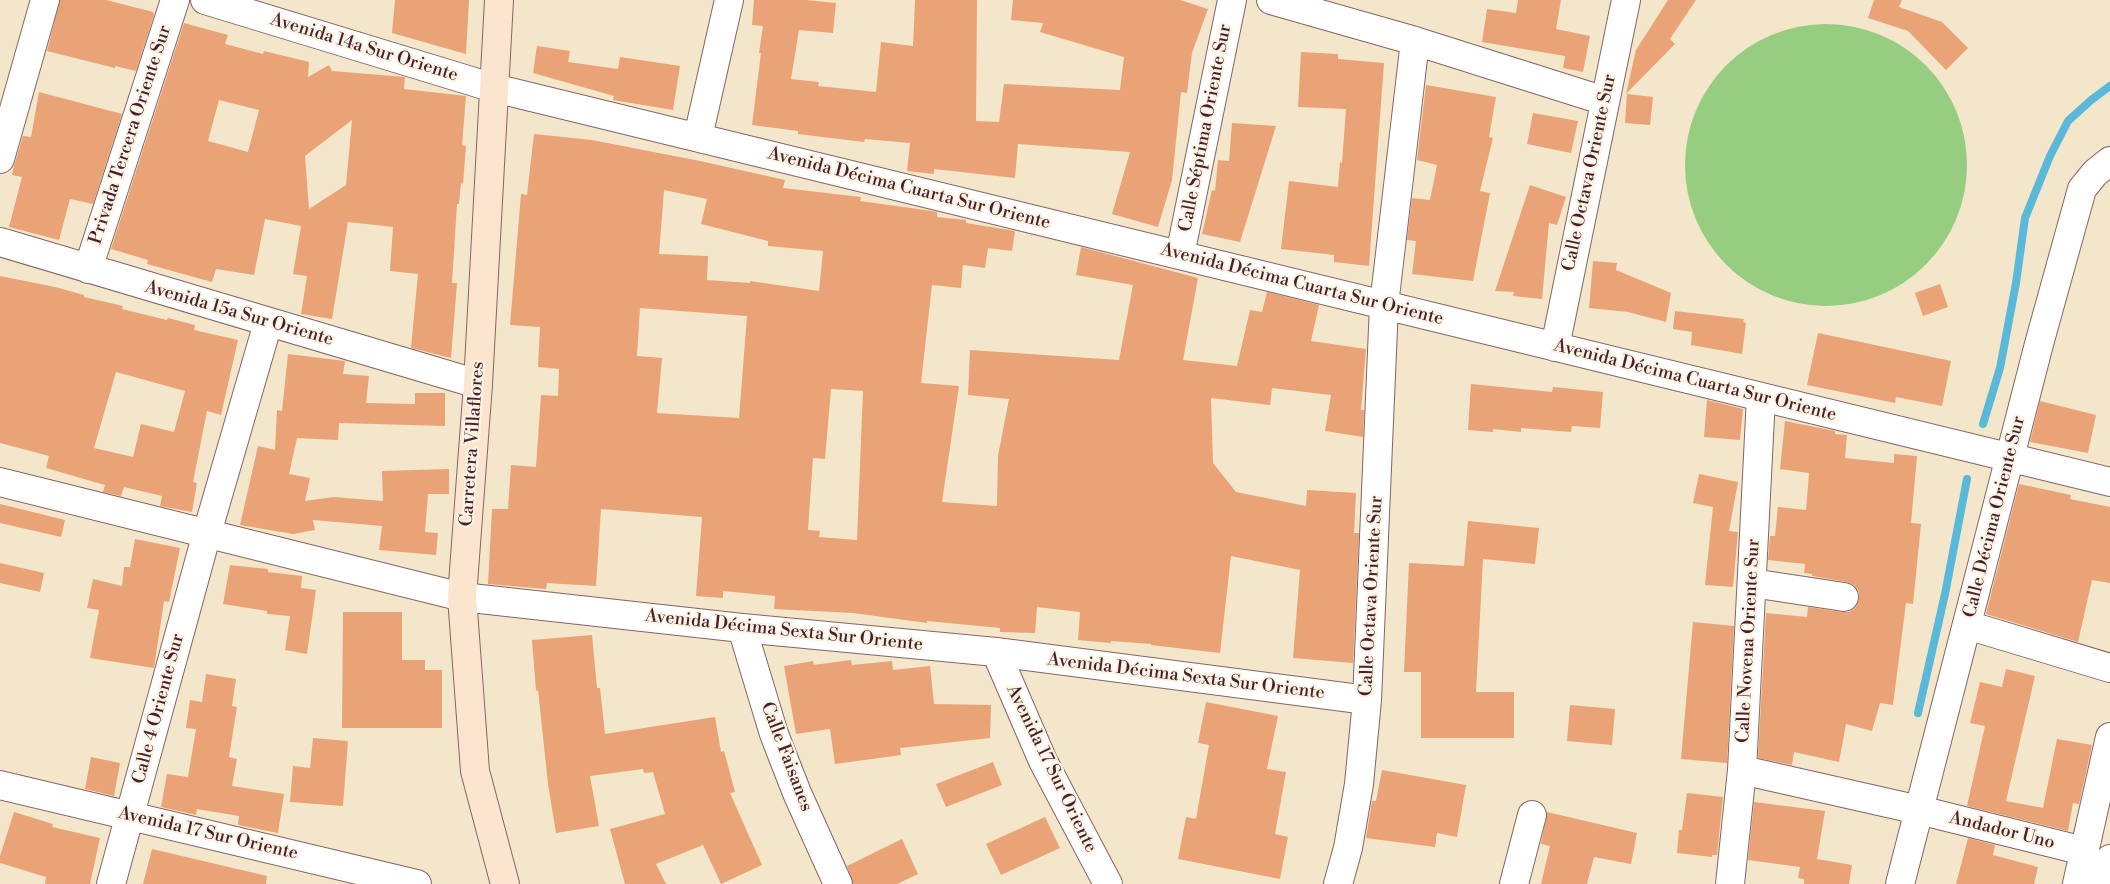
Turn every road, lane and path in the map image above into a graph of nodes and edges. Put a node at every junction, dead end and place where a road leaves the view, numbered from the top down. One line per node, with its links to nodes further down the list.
1 (45, 0): 13 (street)
2 (175, 0): 17 (street, Privada Tercera Oriente Sur)
3 (205, 0): 10 (street, Avenida 14a Sur Oriente)
4 (499, 0): 10 (main road, Carretera Villaflores)
5 (729, 0): 12 (street)
6 (1232, 0): 16 (street, Calle Séptima Oriente Sur)
7 (1271, 0): 9 (street)
8 (1626, 0): 11 (street, Calle Octava Oriente Sur)
9 (1415, 41): 11 (street); 18 (street, Calle Octava Oriente Sur)
10 (494, 88): 12 (street, Avenida Décima Cuarta Sur Oriente); 21 (main road, Carretera Villaflores)
11 (1605, 101): 20 (street, Calle Octava Oriente Sur)
12 (698, 138): 16 (street, Avenida Décima Cuarta Sur Oriente)
13 (0, 159)
14 (2110, 161): 23 (street, Calle Décima Oriente Sur)
15 (0, 242): 17 (street, Avenida 15a Sur Oriente)
16 (1180, 255): 18 (street, Avenida Décima Cuarta Sur Oriente)
17 (88, 269): 19 (street, Avenida 15a Sur Oriente)
18 (1384, 305): 20 (street, Avenida Décima Cuarta Sur Oriente); 34 (street, Calle Octava Oriente Sur)
19 (268, 323): 21 (street, Avenida 15a Sur Oriente); 26 (street, Calle 4 Oriente Sur)
20 (1555, 347): 22 (street, Avenida Décima Cuarta Sur Oriente)
21 (478, 384): 28 (main road, Carretera Villaflores)
22 (1761, 397): 23 (street, Avenida Décima Cuarta Sur Oriente); 27 (street, Calle Novena Oriente Sur)
23 (2011, 458): 25 (street, Avenida Décima Cuarta Sur Oriente); 30 (street, Calle Décima Oriente Sur)
24 (0, 482): 26 (street, Avenida Décima Sexta Sur Oriente)
25 (2110, 482)
26 (206, 533): 28 (street, Avenida Décima Sexta Sur Oriente); 40 (street, Calle 4 Oriente Sur)
27 (1752, 583): 29 (street); 36 (street, Calle Novena Oriente Sur)
28 (462, 597): 31 (street, Avenida Décima Sexta Sur Oriente); 45 (main road, Carretera Villaflores)
29 (1844, 597)
30 (1968, 625): 33 (street); 38 (street, Calle Décima Oriente Sur)
31 (742, 628): 32 (street, Avenida Décima Sexta Sur Oriente); 46 (street, Calle Faisanes)
32 (996, 652): 34 (street, Avenida Décima Sexta Sur Oriente); 47 (street, Avenida 17 Sur Oriente)
33 (2110, 668)
34 (1367, 700): 48 (street, Calle Octava Oriente Sur)
35 (2110, 737): 41 (street)
36 (1742, 770): 38 (street); 50 (street, Calle Novena Oriente Sur)
37 (0, 785): 40 (street, Avenida 17 Sur Oriente)
38 (1919, 810): 41 (street, Andador Uno); 51 (street, Calle Décima Oriente Sur)
39 (1532, 815): 49 (street)
40 (131, 816): 43 (street, Calle 4 Oriente Sur); 44 (street, Avenida 17 Sur Oriente)
41 (2084, 851): 52 (street)
42 (2110, 859): 53 (street)
43 (112, 884)
44 (416, 884)
45 (505, 884)
46 (838, 884)
47 (1108, 884)
48 (1338, 884)
49 (1514, 884)
50 (1730, 884)
51 (1900, 884)
52 (2076, 884)
53 (2104, 884)

